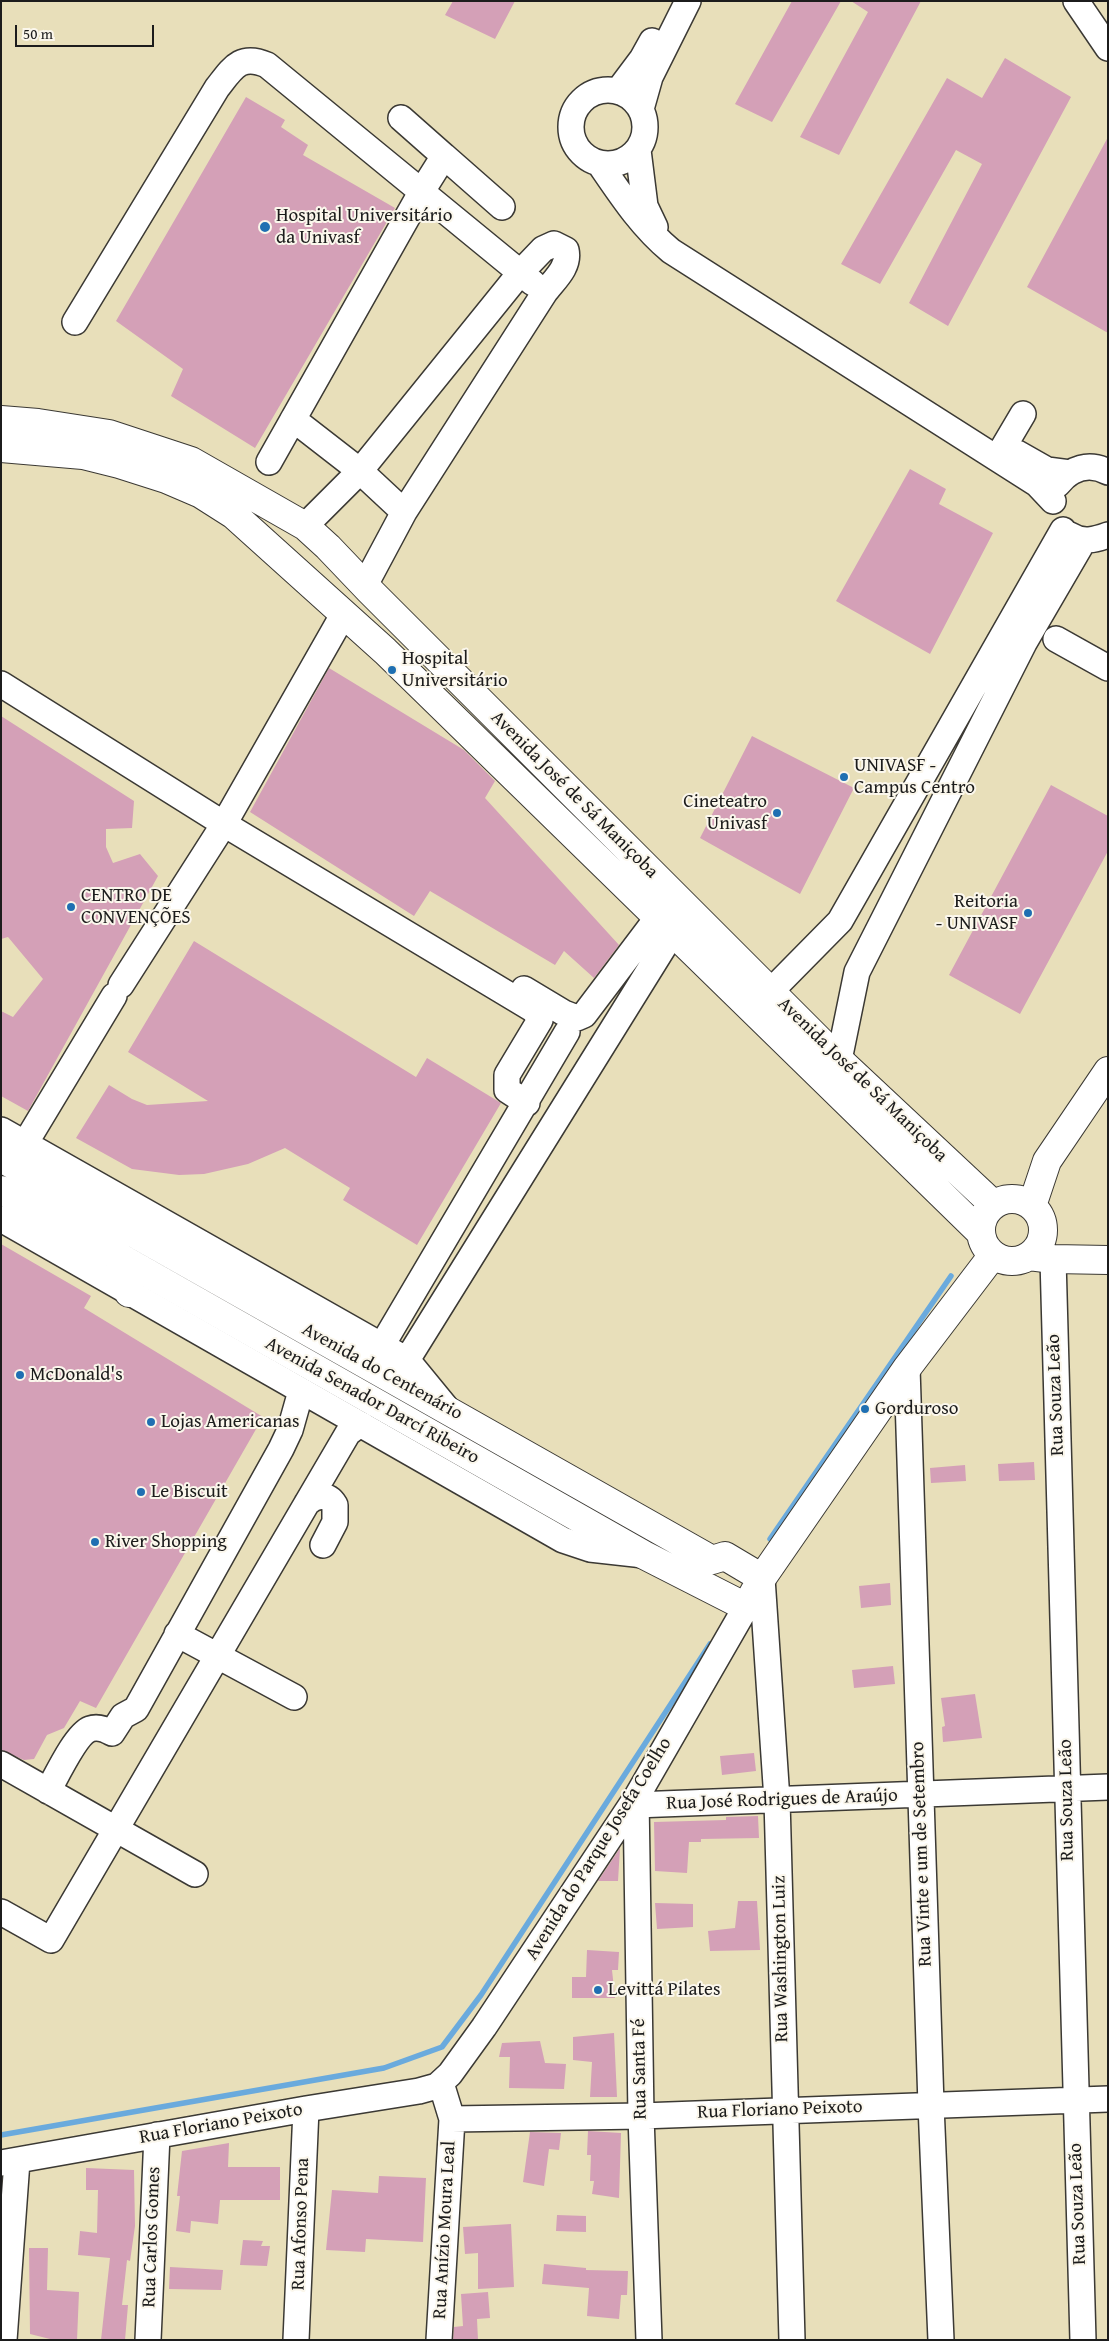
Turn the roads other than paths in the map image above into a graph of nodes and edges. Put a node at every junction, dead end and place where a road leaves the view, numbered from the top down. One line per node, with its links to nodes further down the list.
1 (674, 1): 5 (street)
2 (688, 1): 6 (street)
3 (1076, 1): 4 (street)
4 (1108, 48)
5 (618, 91): 6 (street); 10 (street)
6 (640, 109): 8 (street)
7 (401, 118): 9 (street)
8 (638, 150): 10 (street); 20 (street)
9 (444, 156): 11 (street); 12 (street)
10 (599, 164): 20 (street)
11 (422, 191): 13 (street); 15 (street); 17 (street)
12 (502, 207)
13 (520, 273): 14 (street); 14 (street); 22 (street)
14 (545, 292): 26 (street)
15 (75, 322)
16 (1023, 414): 20 (street)
17 (293, 419): 21 (street); 22 (street)
18 (1, 420): 27 (main road, Avenida José de Sá Maniçoba)
19 (1, 448): 29 (main road, Avenida José de Sá Maniçoba)
20 (1001, 452): 24 (street); 25 (street)
21 (269, 462)
22 (360, 471): 26 (street); 27 (street)
23 (1108, 472): 24 (street)
24 (1070, 473): 25 (street)
25 (1053, 501): 28 (street)
26 (404, 512): 30 (street)
27 (306, 526): 29 (main road); 30 (main road, Avenida José de Sá Maniçoba)
28 (1085, 535): 38 (street); 40 (street)
29 (281, 558): 31 (main road, Avenida José de Sá Maniçoba)
30 (365, 585): 31 (main road); 38 (main road, Avenida José de Sá Maniçoba)
31 (343, 615): 35 (street); 36 (main road, Avenida José de Sá Maniçoba)
32 (1056, 639): 33 (street)
33 (1108, 668)
34 (1, 684): 35 (street)
35 (224, 824): 42 (street); 44 (street)
36 (665, 924): 37 (street); 49 (main road, Avenida José de Sá Maniçoba); 55 (street)
37 (499, 974)
38 (770, 992): 40 (main road, Avenida José de Sá Maniçoba)
39 (567, 1032): 42 (street)
40 (839, 1060): 46 (main road, Avenida José de Sá Maniçoba)
41 (1108, 1072): 47 (main road)
42 (527, 1103): 54 (street)
43 (1, 1130): 44 (street)
44 (13, 1156): 54 (street); 58 (main road, Avenida do Centenário)
45 (1, 1190): 51 (main road, Avenida Senador Darcí Ribeiro)
46 (994, 1204): 47 (main road); 49 (main road)
47 (1032, 1206): 50 (main road)
48 (1, 1219): 53 (street)
49 (987, 1244): 50 (main road); 56 (main road)
50 (1041, 1258): 52 (main road); 73 (street, Rua Souza Leão)
51 (123, 1260): 53 (main road); 63 (main road, Avenida Senador Darcí Ribeiro)
52 (1108, 1260)
53 (129, 1293): 57 (street)
54 (381, 1347): 55 (street)
55 (407, 1360): 58 (street)
56 (907, 1368): 61 (main road); 75 (street, Rua Vinte e um de Setembro)
57 (301, 1392): 59 (street); 68 (street)
58 (448, 1410): 64 (main road, Avenida do Centenário)
59 (362, 1425): 60 (street); 63 (street)
60 (306, 1503): 62 (street); 69 (street)
61 (787, 1542): 64 (main road); 65 (main road)
62 (323, 1545)
63 (644, 1555): 66 (main road, Avenida Senador Darcí Ribeiro)
64 (718, 1558): 65 (main road, Avenida do Centenário); 66 (main road)
65 (762, 1578): 67 (main road); 76 (street, Rua Washington Luiz)
66 (699, 1584): 67 (main road, Avenida Senador Darcí Ribeiro)
67 (746, 1607): 77 (street, Avenida do Parque Josefa Coelho)
68 (177, 1634): 69 (street); 74 (street)
69 (217, 1655): 70 (street); 78 (street)
70 (294, 1697)
71 (1, 1764): 74 (street)
72 (1108, 1787): 73 (street, Rua José Rodrigues de Araújo)
73 (1067, 1788): 75 (street, Rua José Rodrigues de Araújo); 83 (street, Rua Souza Leão)
74 (48, 1791): 78 (street)
75 (920, 1795): 76 (street, Rua José Rodrigues de Araújo); 84 (street, Rua Vinte e um de Setembro)
76 (777, 1800): 77 (street, Rua José Rodrigues de Araújo); 86 (street, Rua Washington Luiz)
77 (636, 1801): 81 (street, Avenida do Parque Josefa Coelho); 87 (street, Rua Santa Fé)
78 (116, 1829): 79 (street); 80 (street)
79 (196, 1874)
80 (1, 1912)
81 (441, 2083): 85 (street, Rua Floriano Peixoto); 88 (street, Rua Anízio Moura Leal)
82 (1108, 2099): 83 (street, Rua Floriano Peixoto)
83 (1075, 2100): 84 (street, Rua Floriano Peixoto); 98 (street, Rua Souza Leão)
84 (931, 2105): 86 (street, Rua Floriano Peixoto); 97 (street, Rua Vinte e um de Setembro)
85 (306, 2108): 89 (street, Rua Floriano Peixoto); 93 (street, Rua Afonso Pena)
86 (784, 2109): 87 (street, Rua Floriano Peixoto); 96 (street, Rua Washington Luiz)
87 (641, 2116): 88 (street, Rua Floriano Peixoto); 95 (street, Rua Santa Fé)
88 (452, 2120): 94 (street, Rua Anízio Moura Leal)
89 (157, 2135): 90 (street, Rua Floriano Peixoto); 92 (street, Rua Carlos Gomes)
90 (9, 2162): 91 (street)
91 (4, 2340)
92 (148, 2340)
93 (296, 2340)
94 (439, 2340)
95 (649, 2340)
96 (792, 2340)
97 (941, 2340)
98 (1083, 2340)

